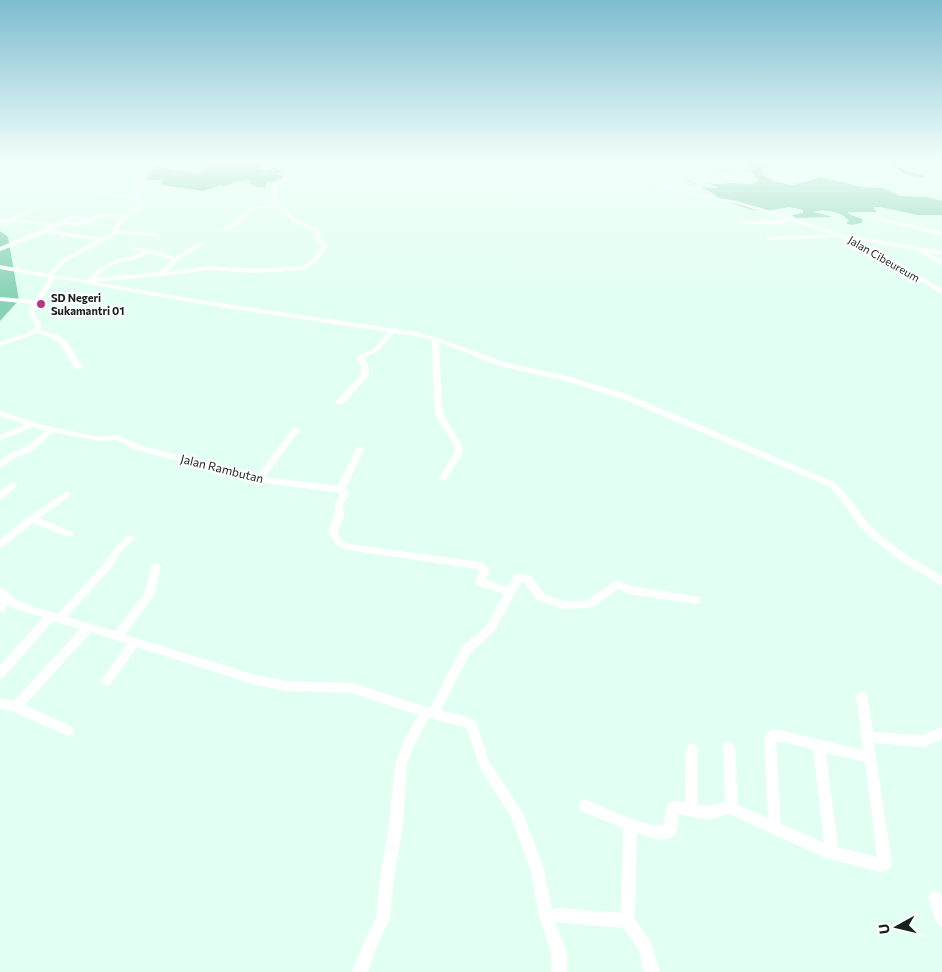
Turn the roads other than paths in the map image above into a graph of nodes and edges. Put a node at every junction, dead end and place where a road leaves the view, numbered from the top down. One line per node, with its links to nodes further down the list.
1 (139, 206): 6 (street)
2 (270, 206): 17 (street)
3 (281, 206): 33 (street)
4 (750, 206): 8 (street, Jalan Cibeureum)
5 (35, 207): 10 (street)
6 (127, 215): 14 (street); 16 (street)
7 (879, 218): 18 (street)
8 (792, 219): 12 (street, Jalan Cibeureum); 13 (street)
9 (811, 219): 12 (street)
10 (10, 220): 11 (street); 14 (street)
11 (0, 221)
12 (801, 222): 20 (street, Jalan Cibeureum)
13 (744, 223)
14 (57, 224): 15 (street)
15 (46, 231): 22 (street); 26 (street)
16 (115, 231): 19 (street); 22 (street)
17 (224, 232)
18 (942, 234)
19 (158, 236)
20 (844, 236): 21 (street); 25 (street); 38 (street, Jalan Cibeureum)
21 (768, 239)
22 (103, 240): 35 (street)
23 (200, 244): 29 (street)
24 (134, 248): 27 (street)
25 (916, 248): 28 (street); 30 (street)
26 (0, 250)
27 (150, 251): 29 (street); 36 (street)
28 (942, 252)
29 (176, 259): 33 (street)
30 (942, 263)
31 (0, 267): 32 (street)
32 (19, 271): 34 (street); 35 (street)
33 (162, 274): 36 (street)
34 (6, 277)
35 (50, 277): 37 (street); 40 (street)
36 (93, 280): 37 (street)
37 (82, 282): 41 (street)
38 (942, 292)
39 (0, 299): 40 (street)
40 (37, 302): 42 (street)
41 (393, 330): 43 (street); 46 (street)
42 (36, 331): 44 (street); 45 (street)
43 (435, 339): 55 (street); 65 (street)
44 (0, 344)
45 (79, 367)
46 (340, 402)
47 (0, 413): 48 (street, Jalan Rambutan)
48 (31, 425): 49 (street, Jalan Rambutan); 51 (street)
49 (51, 430): 53 (street); 54 (street, Jalan Rambutan)
50 (296, 430): 54 (street)
51 (0, 438)
52 (360, 449): 57 (street)
53 (0, 465)
54 (260, 478): 57 (street, Jalan Rambutan)
55 (443, 478)
56 (13, 485): 59 (street)
57 (341, 489): 66 (street)
58 (67, 494): 60 (street)
59 (0, 496)
60 (32, 519): 61 (street); 63 (street)
61 (69, 534)
62 (130, 538): 69 (street)
63 (0, 545)
64 (156, 567): 71 (street)
65 (942, 582)
66 (510, 592): 68 (street); 78 (street)
67 (2, 599): 69 (street)
68 (696, 600)
69 (55, 617): 70 (street); 73 (street)
70 (88, 628): 71 (street); 77 (street)
71 (117, 637): 72 (street)
72 (135, 642): 74 (street); 78 (street)
73 (0, 674)
74 (107, 680)
75 (862, 697): 81 (street)
76 (0, 703): 77 (street)
77 (16, 707): 79 (street)
78 (429, 713): 96 (street); 97 (street)
79 (68, 731)
80 (942, 733): 81 (street)
81 (866, 738): 85 (street)
82 (819, 746): 85 (street); 90 (street); 91 (street)
83 (729, 748): 88 (street)
84 (692, 749): 87 (street)
85 (869, 757): 91 (street)
86 (586, 806): 89 (street)
87 (691, 809): 88 (street); 89 (street)
88 (732, 809): 90 (street)
89 (630, 824): 95 (street)
90 (775, 829): 91 (street)
91 (832, 852)
92 (935, 898): 94 (street)
93 (557, 915): 95 (street)
94 (942, 919)
95 (628, 921): 98 (street)
96 (360, 972)
97 (559, 972)
98 (652, 972)

